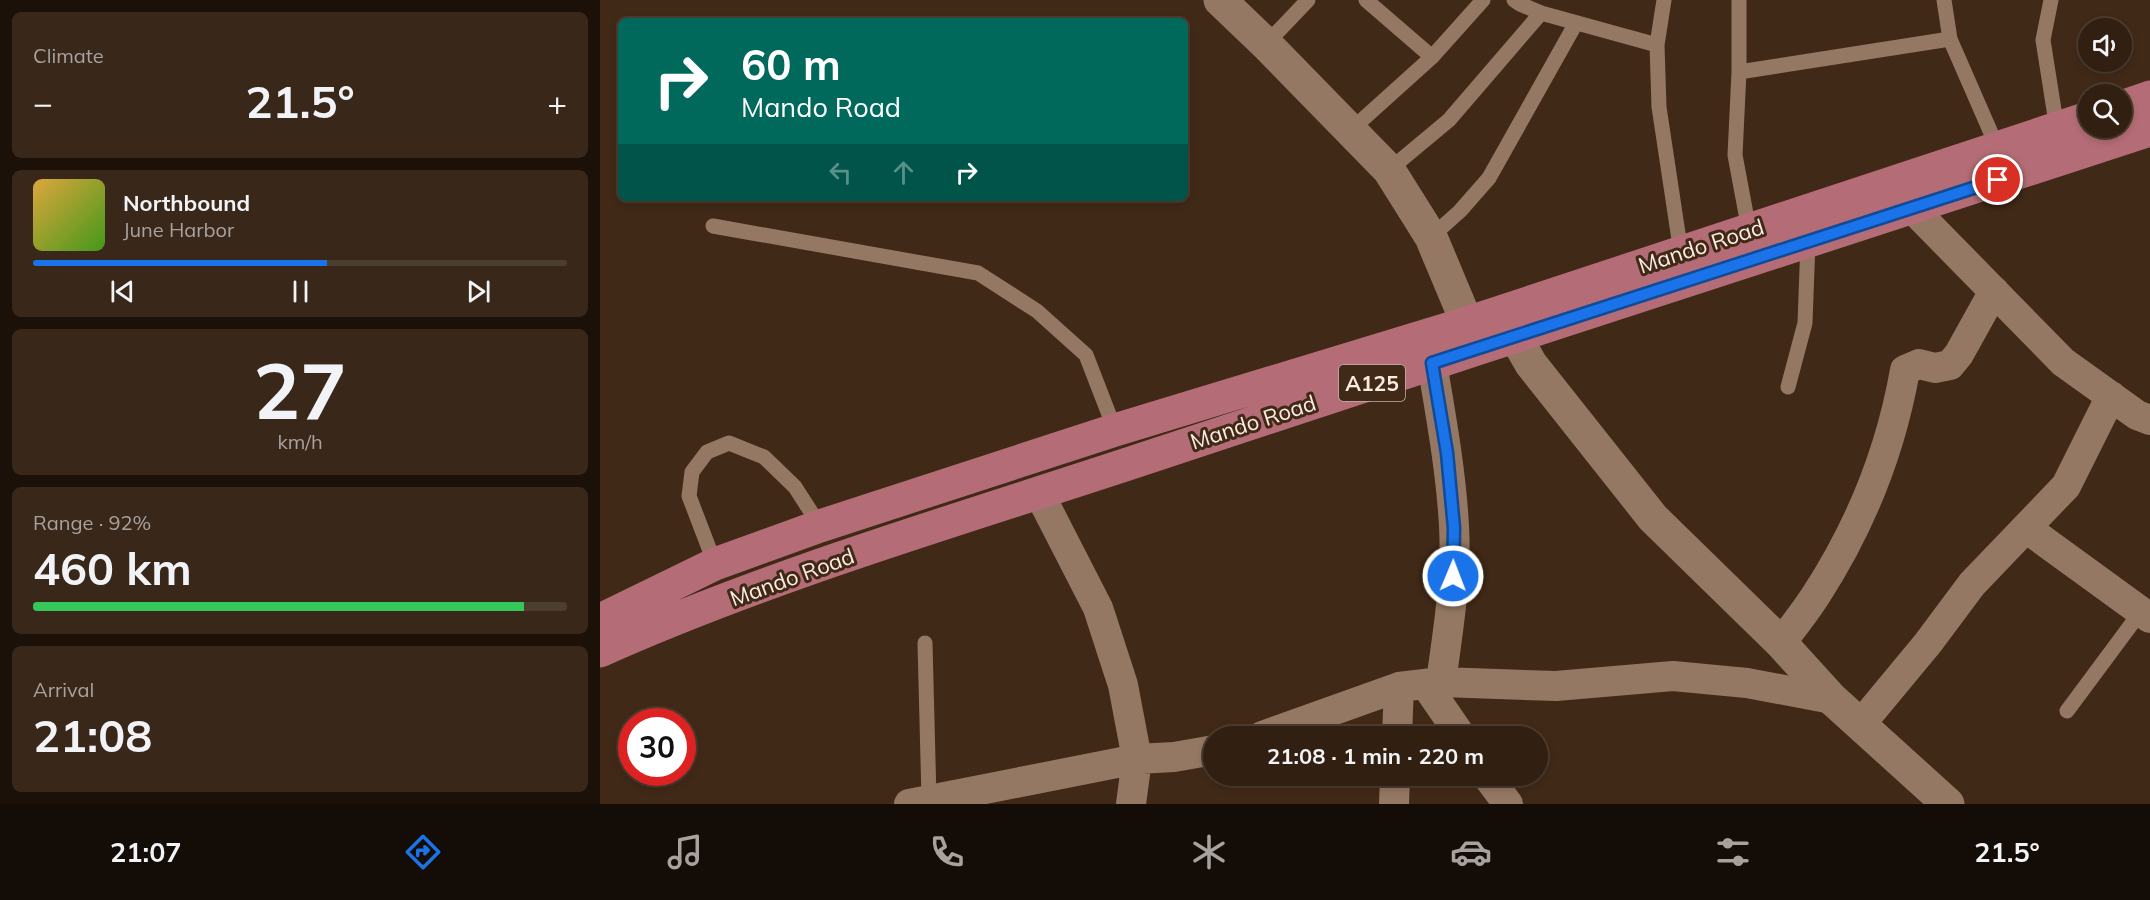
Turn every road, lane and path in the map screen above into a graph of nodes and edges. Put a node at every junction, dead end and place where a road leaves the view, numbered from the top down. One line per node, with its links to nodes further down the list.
1 (1220, 0): 13 (street)
2 (1308, 0): 13 (lane)
3 (1366, 0): 15 (lane)
4 (1483, 0): 15 (lane)
5 (1514, 0): 10 (lane)
6 (1664, 0): 14 (lane)
7 (1739, 0): 16 (lane)
8 (1944, 0): 12 (lane)
9 (2051, 0): 20 (lane)
10 (1541, 13): 11 (lane); 24 (lane)
11 (1576, 22): 14 (lane); 28 (lane)
12 (1950, 39): 16 (lane); 23 (lane)
13 (1266, 44): 21 (street)
14 (1657, 45): 30 (lane)
15 (1432, 57): 21 (lane)
16 (1739, 72): 27 (lane)
17 (2150, 97): 18 (highway)
18 (2132, 103)
19 (2078, 122): 20 (highway, Mando Road / A125)
20 (2057, 129): 23 (highway, Mando Road / A125)
21 (1351, 130): 24 (street)
22 (2150, 130): 25 (highway, Mando Road / A125)
23 (1998, 148): 27 (highway, Mando Road / A125)
24 (1389, 170): 28 (street)
25 (1912, 208): 29 (highway, Mando Road / A125); 31 (street)
26 (713, 226): 38 (lane)
27 (1749, 230): 30 (highway, Mando Road / A125)
28 (1431, 237): 32 (street)
29 (1808, 242): 33 (highway, Mando Road / A125); 35 (lane)
30 (1681, 253): 32 (highway, Mando Road / A125)
31 (1994, 291): 36 (street); 46 (street)
32 (1467, 323): 38 (highway, Mando Road / A125)
33 (1515, 336): 34 (highway, Mando Road / A125); 46 (street)
34 (1432, 363): 39 (highway, Mando Road / A125); 48 (street)
35 (1788, 387)
36 (2111, 396): 37 (street); 41 (street)
37 (2150, 420)
38 (1115, 430): 40 (highway, Mando Road / A125)
39 (1039, 493): 47 (highway, Mando Road / A125); 56 (street)
40 (820, 526): 42 (highway, Mando Road / A125); 42 (lane)
41 (2026, 528): 43 (street); 51 (street)
42 (715, 564): 44 (highway, Mando Road / A125)
43 (2146, 614): 50 (lane)
44 (600, 620)
45 (925, 643): 59 (lane)
46 (1781, 643): 49 (street)
47 (600, 651)
48 (1422, 684): 49 (street); 52 (street); 53 (street); 54 (street)
49 (1832, 699): 51 (street)
50 (2067, 711)
51 (1860, 725): 63 (street)
52 (1293, 726)
53 (1402, 726)
54 (1454, 726)
55 (1203, 752): 56 (street)
56 (1137, 759): 59 (street); 60 (street)
57 (1395, 786): 61 (street)
58 (1495, 786): 62 (street)
59 (919, 801)
60 (1131, 804)
61 (1394, 804)
62 (1509, 804)
63 (1948, 804)

